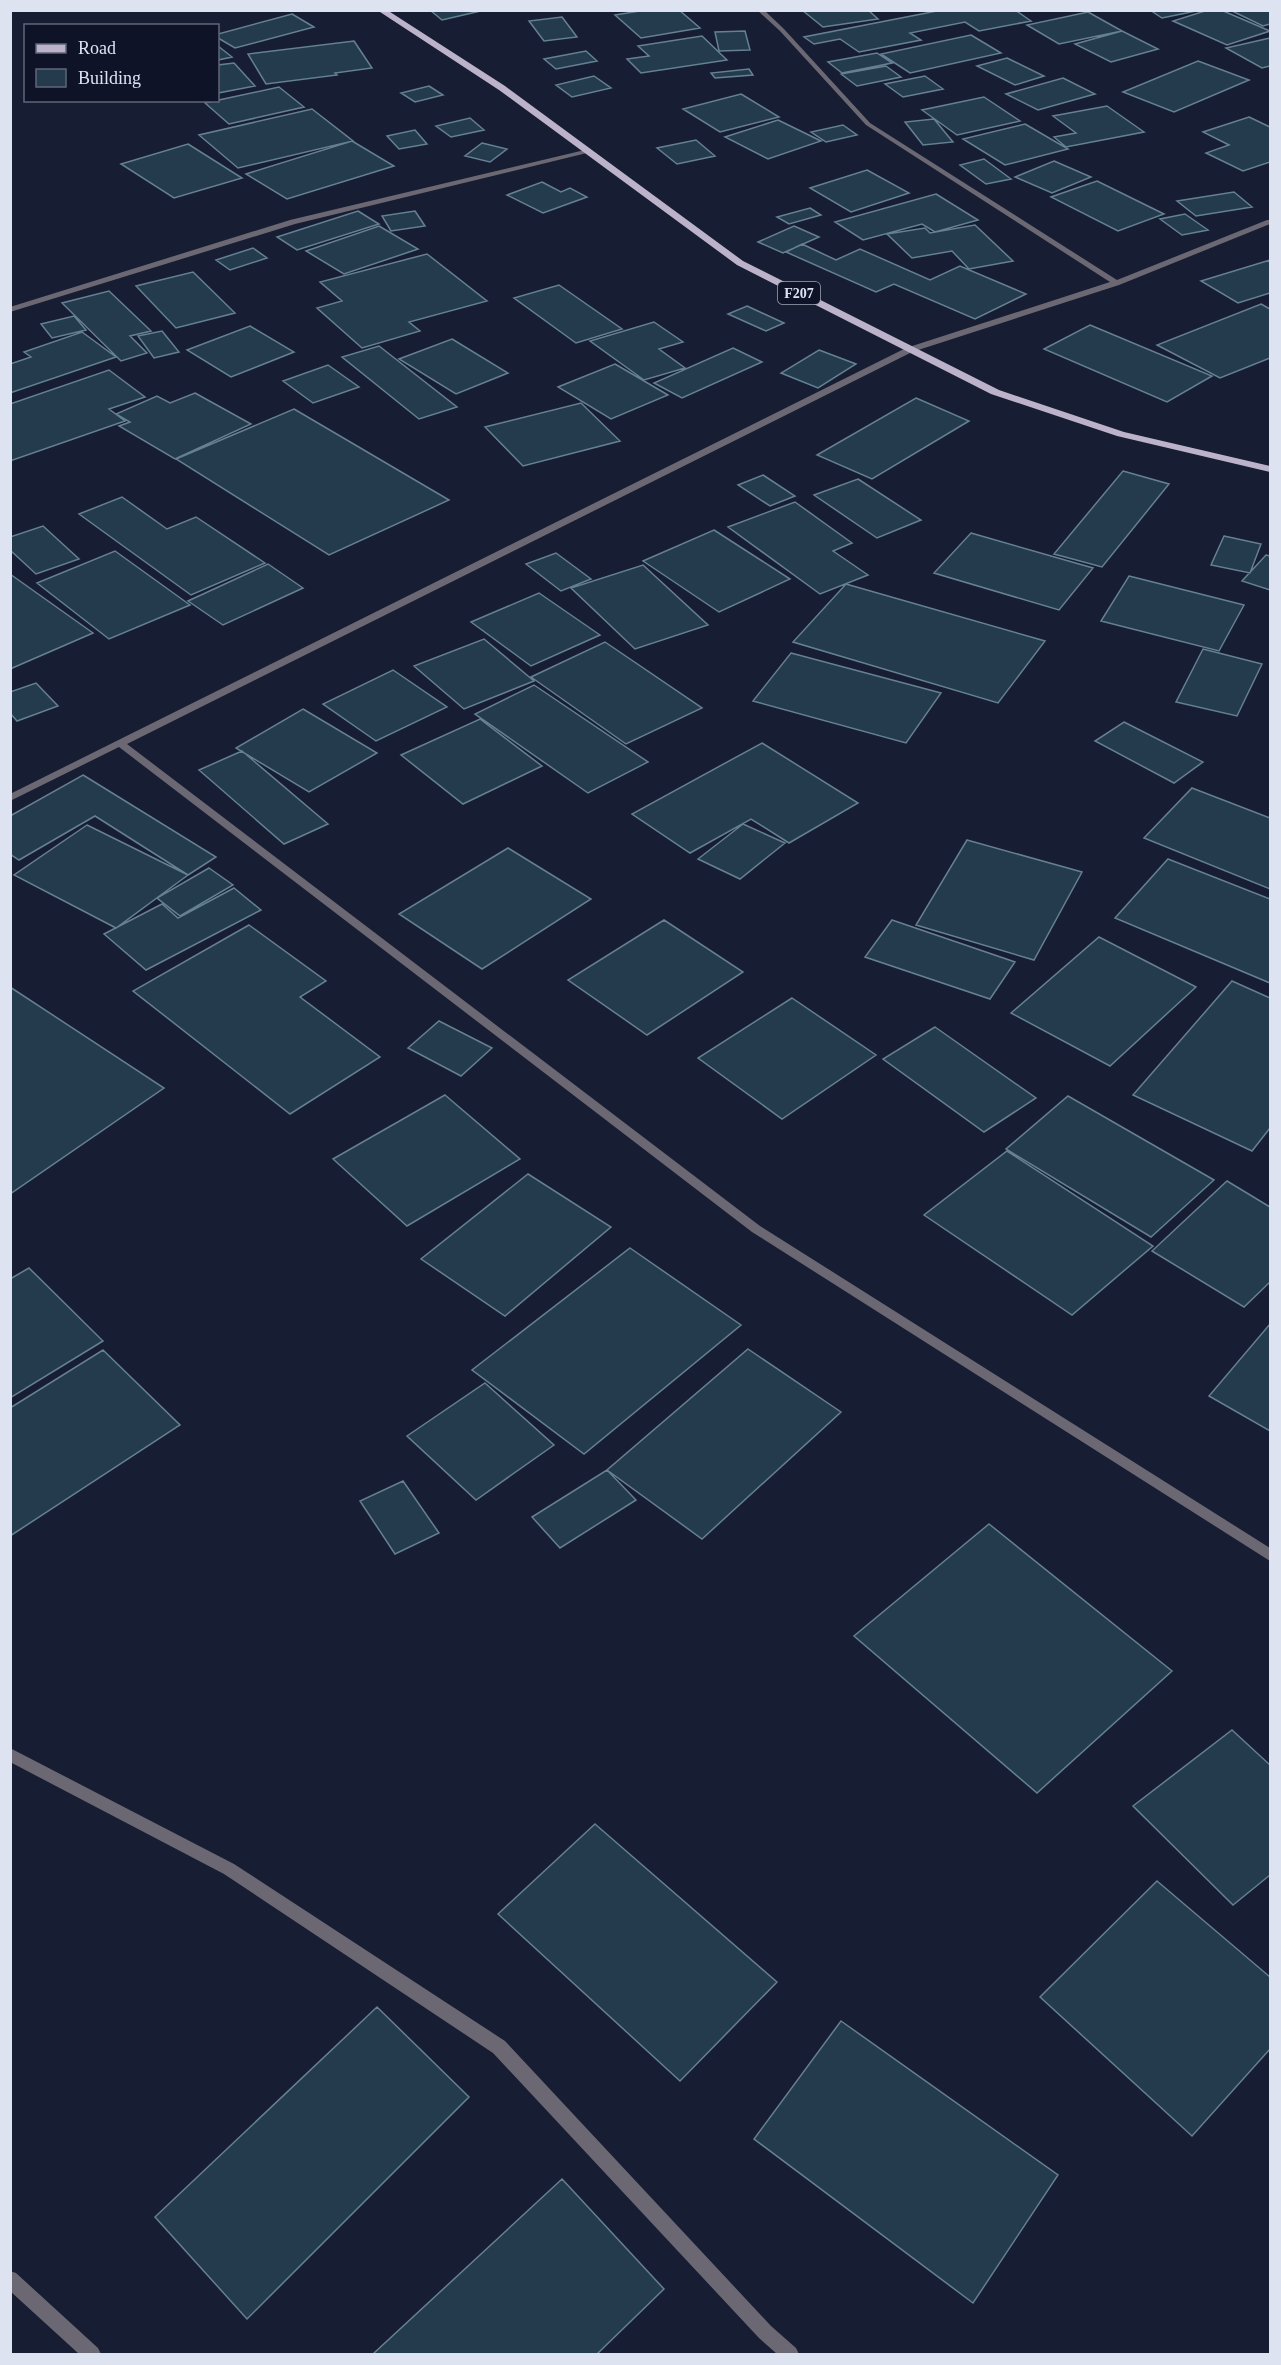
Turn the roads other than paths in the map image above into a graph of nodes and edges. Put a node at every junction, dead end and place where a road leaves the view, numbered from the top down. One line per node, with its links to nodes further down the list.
1 (381, 10): 3 (main road, F207)
2 (760, 10): 5 (street)
3 (589, 151): 6 (street); 7 (main road, F207)
4 (1270, 222): 5 (street)
5 (1116, 284): 7 (street)
6 (10, 310)
7 (909, 350): 8 (main road, F207); 9 (street)
8 (1270, 469)
9 (121, 744): 10 (street); 11 (street)
10 (10, 798)
11 (1270, 1555)
12 (10, 1754): 15 (street)
13 (10, 2279): 14 (street)
14 (92, 2355)
15 (790, 2355)

